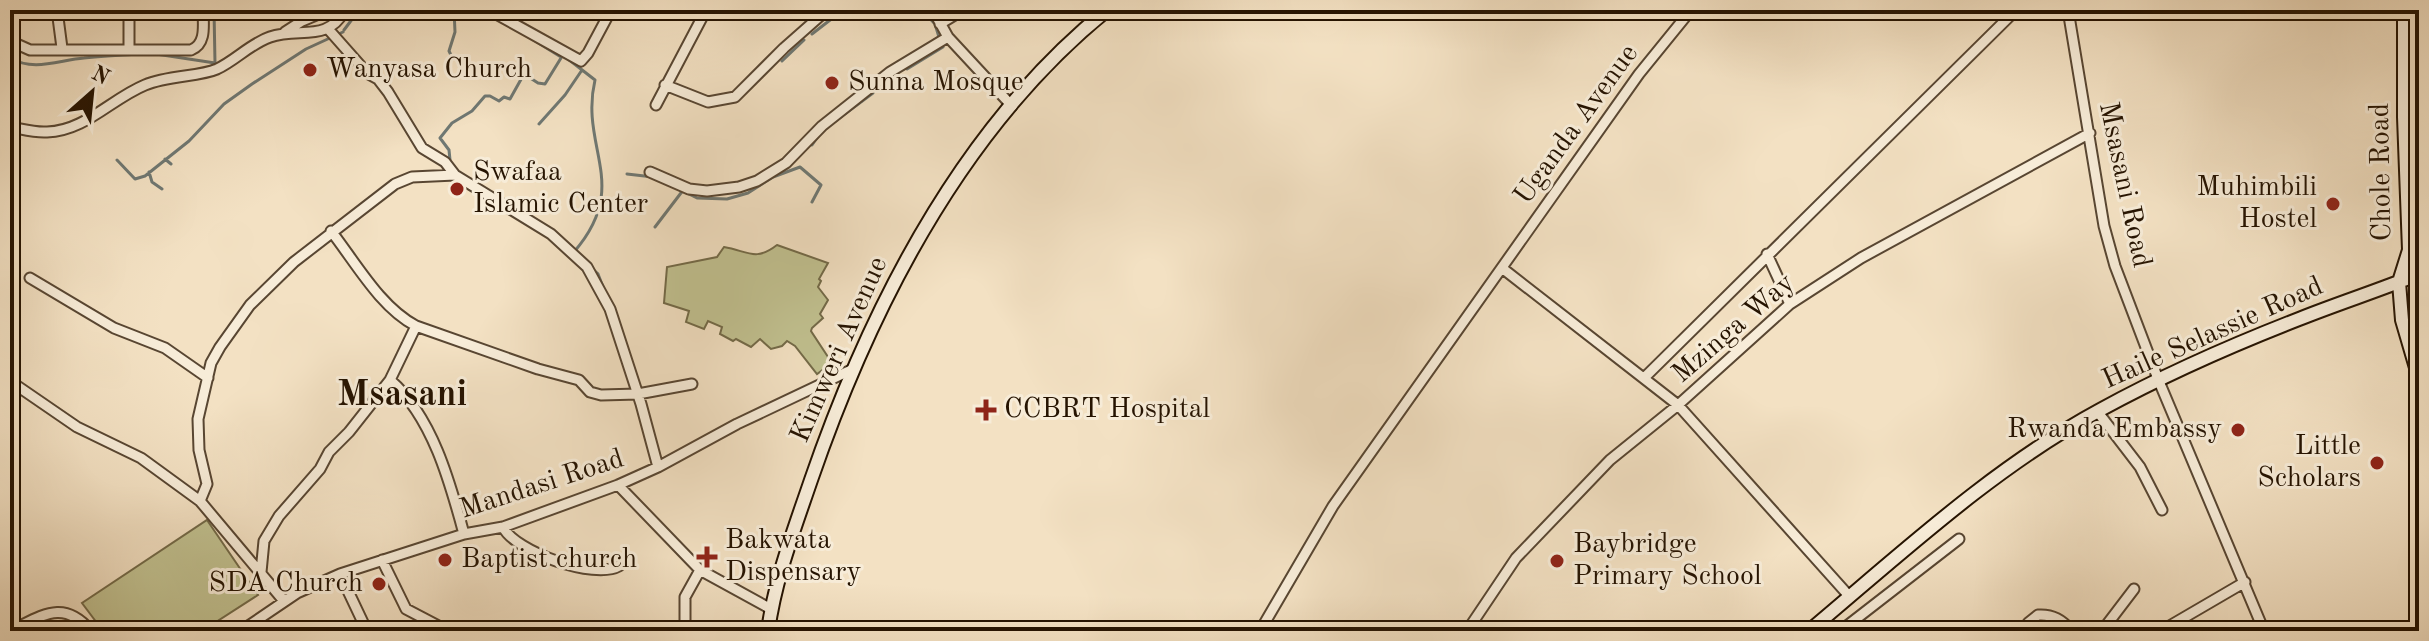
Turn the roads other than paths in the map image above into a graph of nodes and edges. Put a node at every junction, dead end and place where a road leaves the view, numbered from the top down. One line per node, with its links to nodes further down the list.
1 (57, 10): 23 (street)
2 (129, 10): 24 (street)
3 (203, 10): 24 (street)
4 (328, 10): 20 (street)
5 (345, 10): 19 (street)
6 (489, 10): 17 (street)
7 (611, 10): 17 (street)
8 (706, 10): 25 (street)
9 (826, 10): 25 (street)
10 (933, 10): 18 (street)
11 (963, 10): 18 (street)
12 (1107, 10): 27 (street, Kimweri Avenue)
13 (1691, 10): 34 (street, Uganda Avenue)
14 (2016, 10): 33 (street, Mzinga Way)
15 (2068, 10): 29 (street, Msasani Road)
16 (2404, 10): 37 (street, Chole Road)
17 (507, 14)
18 (940, 24): 21 (street)
19 (329, 30): 20 (street); 31 (street)
20 (285, 32): 28 (street)
21 (948, 37): 27 (street); 30 (street)
22 (10, 41): 23 (street)
23 (62, 48): 24 (street)
24 (129, 48)
25 (665, 85): 26 (street)
26 (656, 105)
27 (1012, 106): 40 (street, Kimweri Avenue)
28 (10, 127)
29 (2090, 133): 38 (street, Mzinga Way); 44 (street, Msasani Road)
30 (650, 172)
31 (455, 175): 32 (street); 48 (street)
32 (331, 231): 39 (street); 41 (street)
33 (1767, 254): 38 (street); 42 (street, Mzinga Way)
34 (1502, 268): 42 (street); 77 (street, Uganda Avenue)
35 (2419, 274): 37 (street, Haile Selassie Road)
36 (30, 278): 41 (street)
37 (2399, 282): 43 (street, Chole Road); 44 (street, Haile Selassie Road)
38 (1790, 304): 49 (street, Mzinga Way)
39 (416, 326): 45 (street); 48 (street)
40 (853, 369): 51 (street, Mandasi Road); 67 (street, Kimweri Avenue)
41 (208, 378): 53 (street)
42 (1644, 378): 49 (street)
43 (2419, 378)
44 (2158, 379): 50 (street, Haile Selassie Road); 63 (street, Msasani Road)
45 (390, 380): 56 (street); 61 (street)
46 (10, 381): 53 (street)
47 (692, 384): 48 (street)
48 (638, 394): 51 (street)
49 (1678, 405): 65 (street); 78 (street, Mzinga Way)
50 (2097, 411): 54 (street); 65 (street, Haile Selassie Road)
51 (658, 467): 52 (street, Mandasi Road)
52 (618, 485): 55 (street, Mandasi Road); 60 (street)
53 (200, 501): 61 (street)
54 (2162, 510)
55 (503, 527): 56 (street, Mandasi Road); 59 (street)
56 (464, 534): 58 (street, Mandasi Road)
57 (1959, 539): 69 (street)
58 (382, 560): 62 (street, Mandasi Road); 74 (street)
59 (619, 566)
60 (700, 570): 67 (street); 75 (street)
61 (261, 572): 66 (street)
62 (340, 574): 66 (street, Mandasi Road); 73 (street)
63 (2245, 582): 82 (street); 83 (street, Msasani Road)
64 (2134, 589): 81 (street)
65 (1850, 597): 79 (street, Haile Selassie Road)
66 (284, 601): 72 (street, Mandasi Road)
67 (771, 609): 76 (street, Kimweri Avenue)
68 (2028, 623): 80 (street)
69 (1843, 629)
70 (10, 631): 71 (street)
71 (91, 631)
72 (241, 631)
73 (367, 631)
74 (448, 631)
75 (685, 631)
76 (768, 631)
77 (1260, 631)
78 (1467, 631)
79 (1809, 631)
80 (2072, 631)
81 (2102, 631)
82 (2161, 631)
83 (2264, 631)

